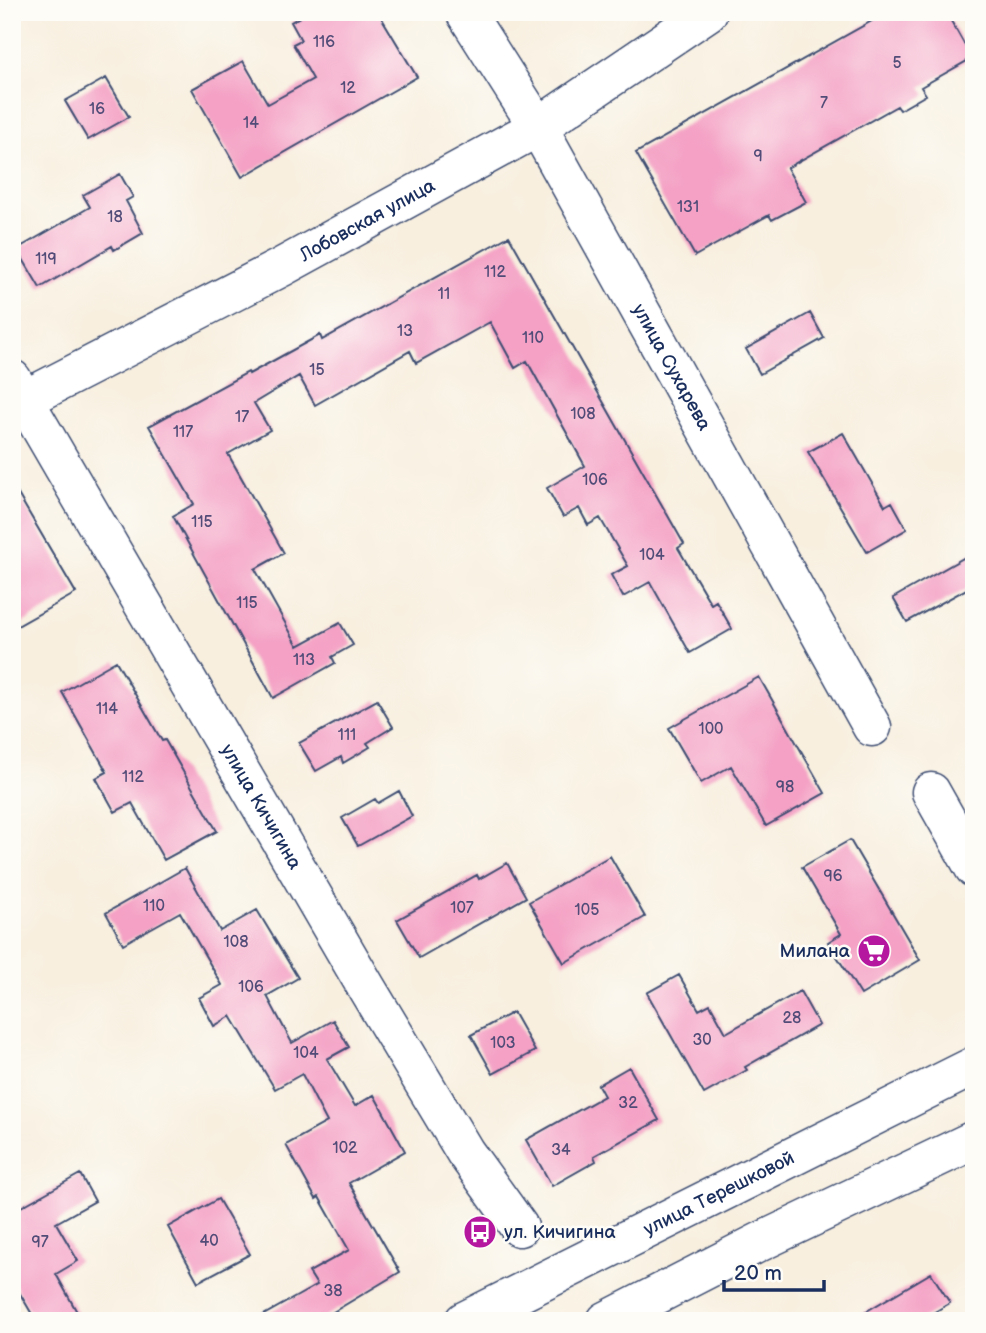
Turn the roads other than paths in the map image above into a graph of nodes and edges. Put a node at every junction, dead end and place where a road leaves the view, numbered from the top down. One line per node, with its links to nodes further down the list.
1 (465, 12): 3 (street, улица Сухарева)
2 (708, 12): 3 (street, Лобовская улица)
3 (538, 127): 4 (street, Лобовская улица); 5 (street, улица Сухарева)
4 (16, 395): 10 (street, улица Кичигина)
5 (872, 727)
6 (931, 792): 7 (street)
7 (974, 868)
8 (974, 1066): 11 (street, улица Терешковой)
9 (974, 1140): 12 (street)
10 (519, 1227)
11 (464, 1321)
12 (606, 1321)

